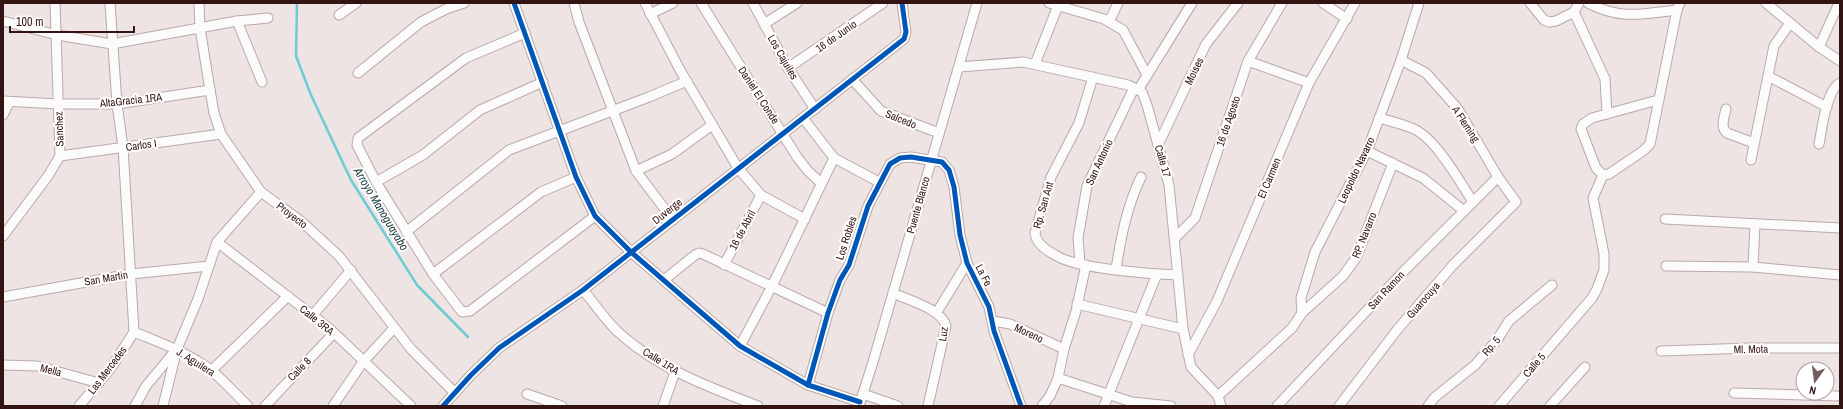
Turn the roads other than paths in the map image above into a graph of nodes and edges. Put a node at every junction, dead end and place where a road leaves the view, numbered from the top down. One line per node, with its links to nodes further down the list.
1 (55, 3): 42 (street, Sanchez)
2 (110, 3): 43 (street)
3 (199, 3): 40 (street, Proyecto)
4 (356, 3): 32 (street)
5 (464, 3): 51 (street)
6 (514, 3): 41 (street)
7 (574, 3): 68 (street)
8 (645, 3): 31 (street)
9 (673, 3): 31 (street)
10 (701, 3): 79 (street, Daniel El Conde)
11 (753, 3): 38 (street, Los Cajuiles)
12 (797, 3): 38 (street)
13 (883, 3): 50 (street, 16 de Junio)
14 (902, 3): 55 (street, Duverge)
15 (976, 3): 49 (street, Puente Blanco)
16 (1118, 3): 37 (street)
17 (1192, 3): 52 (street, San Antonio)
18 (1238, 3): 82 (street, Moises)
19 (1282, 3): 46 (street, 16 de Agosto)
20 (1323, 3): 34 (street)
21 (1355, 3): 34 (street, El Carmen)
22 (1419, 3): 45 (street, Leopoldo Navarro)
23 (1530, 3): 30 (street)
24 (1579, 3): 30 (street)
25 (1588, 3): 29 (street)
26 (1766, 3): 39 (street)
27 (1839, 3): 44 (street)
28 (1055, 4): 37 (street); 48 (street)
29 (1679, 6): 63 (street)
30 (1574, 12): 71 (street)
31 (650, 14): 56 (street)
32 (340, 16)
33 (268, 18): 36 (street)
34 (1347, 19): 59 (street, El Carmen)
35 (3, 21): 42 (street)
36 (237, 21): 40 (street); 57 (street)
37 (1109, 22): 52 (street)
38 (764, 24): 50 (street, Los Cajuiles)
39 (1790, 24): 44 (street); 53 (street)
40 (200, 28): 43 (street); 62 (street, Proyecto)
41 (524, 33): 58 (street); 96 (street)
42 (57, 35): 43 (street); 65 (street, Sanchez)
43 (112, 44): 66 (street)
44 (1819, 47): 47 (street)
45 (1401, 60): 74 (street, Leopoldo Navarro); 95 (street, A Fleming)
46 (1248, 61): 59 (street); 112 (street, 16 de Agosto)
47 (1840, 61)
48 (1035, 64): 49 (street); 54 (street)
49 (959, 67): 77 (street, Puente Blanco)
50 (788, 68): 69 (street, Los Cajuiles)
51 (358, 73)
52 (1147, 75): 61 (street, San Antonio)
53 (1768, 76): 67 (street); 80 (street)
54 (1093, 77): 61 (street); 116 (street, Rp. San Ant)
55 (852, 79): 69 (street, Duverge); 77 (street, Salcedo)
56 (687, 80): 68 (street); 75 (street)
57 (262, 82)
58 (543, 82): 76 (street); 96 (street)
59 (1309, 83): 151 (street, El Carmen)
60 (1840, 84): 67 (street)
61 (1136, 89): 82 (street, Calle 17); 116 (street, San Antonio)
62 (210, 90): 66 (street, AltaGracia 1RA); 78 (street, Proyecto)
63 (1658, 100): 71 (street); 92 (street)
64 (6, 102): 65 (street, AltaGracia 1RA); 72 (street)
65 (59, 104): 66 (street, AltaGracia 1RA); 85 (street, Sanchez)
66 (117, 104): 83 (street)
67 (1827, 107): 81 (street)
68 (614, 109): 76 (street); 91 (street)
69 (815, 109): 73 (street, Duverge)
70 (1726, 109): 80 (street)
71 (1607, 114): 92 (street)
72 (3, 115)
73 (803, 118): 79 (street, Duverge); 86 (street)
74 (1378, 118): 84 (street, Leopoldo Navarro); 101 (street)
75 (712, 125): 90 (street); 91 (street)
76 (560, 131): 93 (street); 110 (street)
77 (939, 133): 87 (street, Puente Blanco)
78 (221, 134): 83 (street, Carlos I); 99 (street, Proyecto)
79 (784, 134): 90 (street, Duverge); 98 (street, Daniel El Conde)
80 (1754, 143): 88 (street)
81 (1819, 144)
82 (1158, 145): 112 (street, Calle 17)
83 (123, 147): 85 (street, Carlos I); 123 (street)
84 (1367, 151): 89 (street); 138 (street, Leopoldo Navarro)
85 (60, 156): 111 (street, Sanchez)
86 (834, 158): 97 (street); 98 (street)
87 (931, 159): 97 (street, Los Robles); 115 (street, La Fe); 132 (street, Puente Blanco)
88 (1751, 160)
89 (1393, 162): 103 (street); 138 (street, RP. Navarro)
90 (738, 168): 100 (street); 107 (street, Duverge)
91 (636, 171): 107 (street)
92 (1603, 174): 189 (street, Calle 5)
93 (576, 177): 104 (street); 124 (street)
94 (1141, 177): 121 (street)
95 (1498, 177): 101 (street, San Ramon); 102 (street, A Fleming)
96 (376, 182): 110 (street)
97 (880, 182): 137 (street, Los Robles)
98 (821, 183): 105 (street)
99 (261, 192): 113 (street); 122 (street, Proyecto)
100 (761, 195): 105 (street); 117 (street, 16 de Abril)
101 (1473, 202): 103 (street, San Ramon)
102 (1516, 202): 187 (street, Guarocuya)
103 (1464, 211): 186 (street, San Ramon)
104 (595, 216): 114 (street); 124 (street)
105 (805, 219): 130 (street)
106 (1665, 219): 108 (street)
107 (673, 220): 114 (street, Duverge)
108 (1755, 224): 109 (street); 120 (street)
109 (1840, 228)
110 (406, 232): 124 (street)
111 (3, 236)
112 (1175, 238): 126 (street, Calle 17)
113 (216, 242): 118 (street); 133 (street, Calle 3RA)
114 (631, 252): 128 (street); 131 (street, Duverge)
115 (967, 263): 136 (street); 141 (street, La Fe)
116 (1083, 264): 121 (street, Rp. San Ant); 135 (street, San Antonio)
117 (724, 265): 128 (street); 130 (street)
118 (209, 266): 123 (street, San Martin); 148 (street)
119 (1666, 266): 120 (street)
120 (1753, 267): 127 (street)
121 (1116, 269): 125 (street, Rp. San Ant)
122 (351, 270): 139 (street); 142 (street, Proyecto)
123 (131, 274): 134 (street, San Martin); 144 (street)
124 (433, 274)
125 (1156, 274): 126 (street, Rp. San Ant); 140 (street)
126 (1178, 275): 143 (street, Calle 17)
127 (1840, 275)
128 (664, 280): 146 (street)
129 (1552, 285): 188 (street, Rp. 5)
130 (772, 286): 137 (street); 146 (street)
131 (583, 290): 156 (street, Calle 1RA); 160 (street, Duverge)
132 (893, 293): 136 (street, Luz); 166 (street, Puente Blanco)
133 (288, 296): 139 (street, Calle 3RA); 155 (street)
134 (3, 297)
135 (1077, 304): 140 (street); 149 (street, San Antonio)
136 (937, 312): 180 (street, Luz)
137 (828, 313): 159 (street, Los Robles)
138 (1302, 313): 165 (street, RP. Navarro)
139 (312, 316): 145 (street, Calle 3RA)
140 (1139, 319): 143 (street); 164 (street)
141 (993, 321): 149 (street, Moreno); 181 (street, La Fe)
142 (394, 328): 152 (street); 160 (street, Proyecto)
143 (1183, 329): 151 (street, Calle 17)
144 (134, 332): 148 (street, J. Aguilera); 158 (street, Las Mercedes)
145 (334, 333): 152 (street, Calle 3RA); 172 (street, Calle 8)
146 (740, 346): 159 (street)
147 (1840, 348): 150 (street, Ml. Mota)
148 (177, 349): 155 (street, J. Aguilera); 169 (street); 170 (street)
149 (1064, 349): 157 (street, San Antonio)
150 (1662, 351)
151 (1188, 355): 165 (street, Calle 17)
152 (364, 362): 173 (street); 174 (street, Calle 3RA)
153 (3, 365): 158 (street, Mella)
154 (1585, 367): 190 (street)
155 (211, 371): 171 (street, J. Aguilera)
156 (675, 372): 177 (street); 178 (street, Calle 1RA)
157 (1058, 378): 164 (street); 182 (street, San Antonio)
158 (99, 383): 168 (street, Las Mercedes)
159 (808, 385): 166 (street)
160 (455, 393): 175 (street, Duverge)
161 (1734, 393): 163 (street)
162 (526, 394): 167 (street)
163 (1839, 395)
164 (1109, 396): 183 (street); 184 (street)
165 (1218, 396): 185 (street, Calle 17)
166 (861, 400): 179 (street)
167 (553, 404): 176 (street)
168 (79, 406)
169 (135, 406)
170 (163, 406)
171 (248, 406)
172 (265, 406)
173 (333, 406)
174 (411, 406)
175 (443, 406)
176 (562, 406)
177 (663, 406)
178 (758, 406)
179 (898, 406)
180 (928, 406)
181 (1021, 406)
182 (1042, 406)
183 (1104, 406)
184 (1171, 406)
185 (1222, 406)
186 (1277, 406)
187 (1339, 406)
188 (1428, 406)
189 (1499, 406)
190 (1550, 406)

